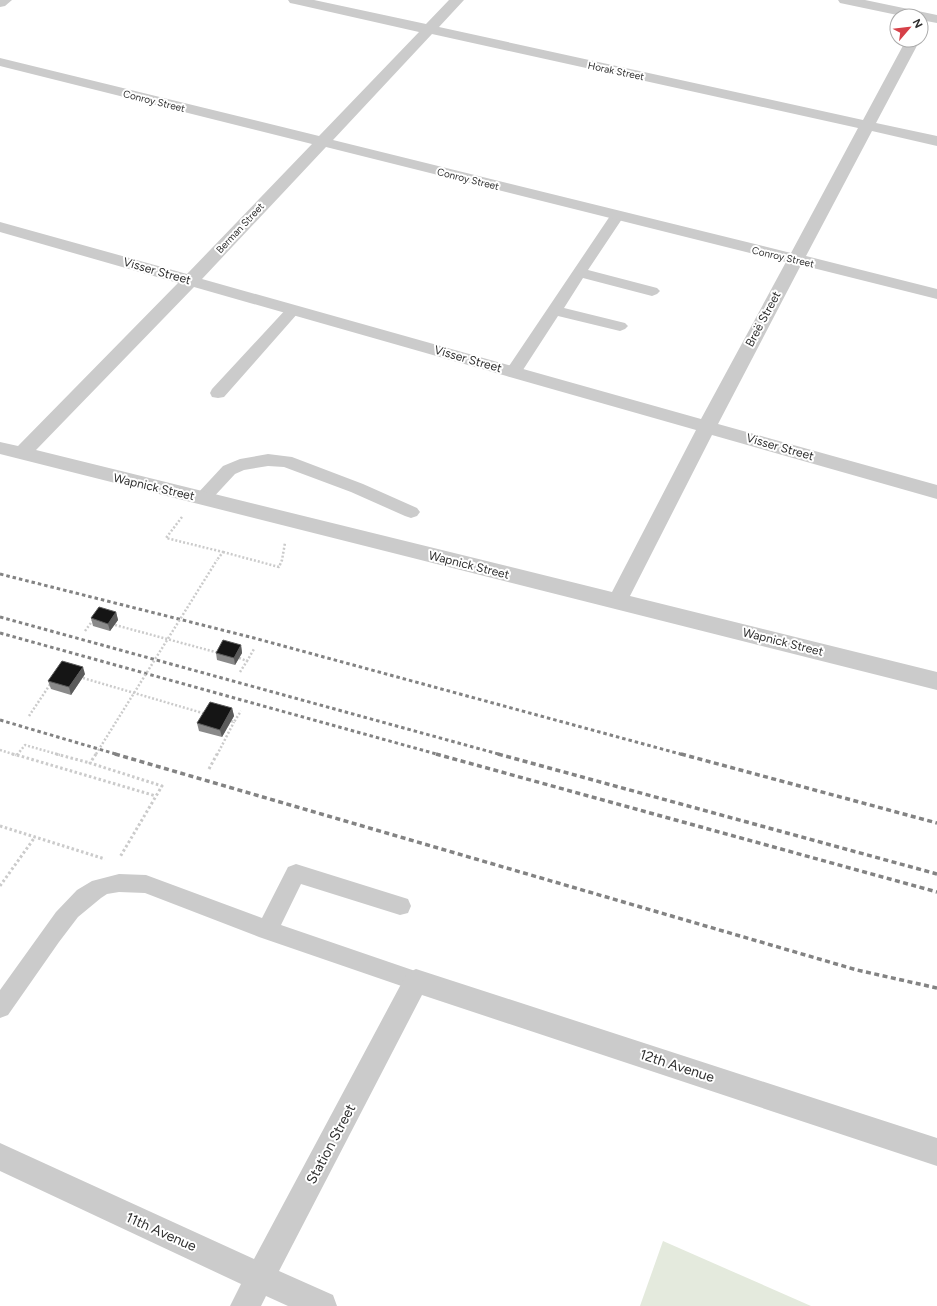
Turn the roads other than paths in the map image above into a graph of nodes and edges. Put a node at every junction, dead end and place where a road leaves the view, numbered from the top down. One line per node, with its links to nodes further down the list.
1 (4, 0): 5 (street)
2 (295, 0): 7 (street, Horak Street)
3 (457, 0): 7 (street, Berman Street)
4 (845, 0): 6 (street)
5 (0, 3)
6 (889, 9)
7 (428, 29): 10 (street, Horak Street); 11 (street, Berman Street)
8 (910, 48): 10 (street, Breë Street)
9 (0, 62): 11 (street, Conroy Street)
10 (867, 126): 12 (street, Horak Street); 15 (street, Breë Street)
11 (320, 142): 13 (street, Conroy Street); 17 (street, Berman Street)
12 (937, 142)
13 (617, 216): 15 (street, Conroy Street); 16 (lane)
14 (0, 227): 17 (street, Visser Street)
15 (795, 260): 19 (street, Conroy Street); 25 (street, Breë Street)
16 (579, 272): 18 (lane); 21 (lane)
17 (190, 281): 20 (street, Visser Street); 27 (street, Berman Street)
18 (652, 292)
19 (937, 294)
20 (293, 310): 23 (street, Visser Street); 24 (lane)
21 (554, 310): 22 (lane); 23 (lane)
22 (620, 326)
23 (513, 372): 25 (street, Visser Street)
24 (218, 393)
25 (707, 426): 28 (street, Visser Street); 31 (street, Breë Street)
26 (0, 448): 27 (street, Wapnick Street)
27 (21, 454): 29 (street, Wapnick Street)
28 (937, 492)
29 (203, 498): 30 (lane); 31 (street, Wapnick Street)
30 (411, 512)
31 (618, 600): 32 (street, Wapnick Street)
32 (937, 681)
33 (400, 906): 34 (lane)
34 (267, 930): 35 (lane); 36 (lane)
35 (416, 981): 37 (street, 12th Avenue); 39 (street, Station Street)
36 (0, 1008)
37 (937, 1152)
38 (0, 1157): 39 (street, 11th Avenue)
39 (261, 1277): 40 (street, Station Street); 41 (street, 11th Avenue)
40 (246, 1306)
41 (322, 1306)

